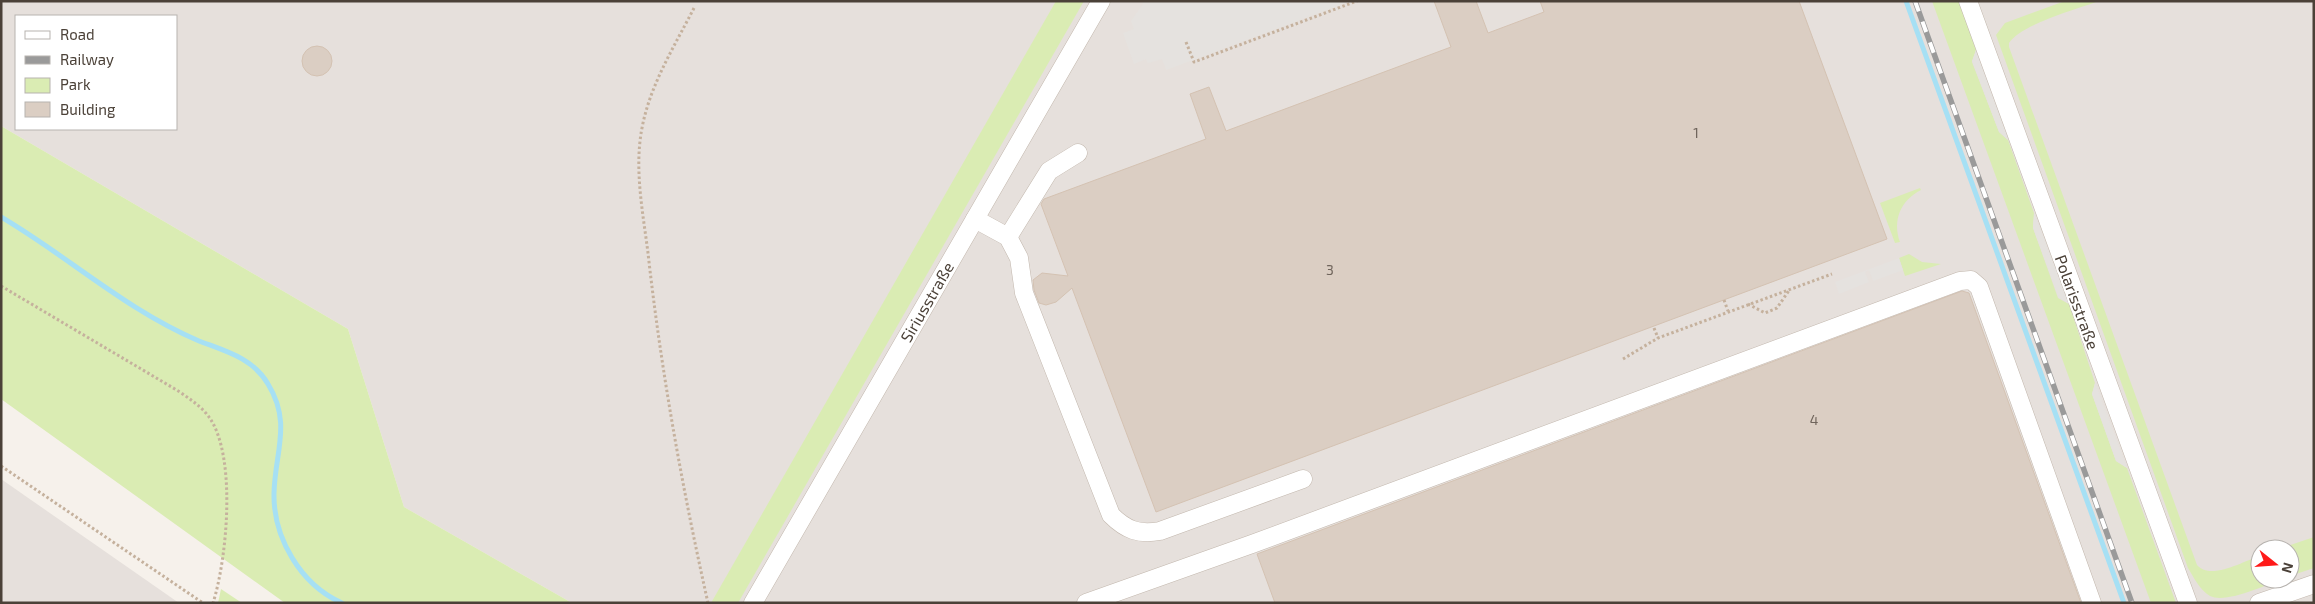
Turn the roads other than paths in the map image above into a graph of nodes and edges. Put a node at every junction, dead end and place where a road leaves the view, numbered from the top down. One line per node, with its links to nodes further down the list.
1 (1100, 1): 4 (street, Siriusstraße)
2 (1968, 1): 11 (street, Polarisstraße)
3 (1078, 153): 5 (street)
4 (975, 219): 5 (street); 8 (street, Siriusstraße)
5 (1008, 237): 6 (street)
6 (1303, 480)
7 (2314, 584): 12 (street)
8 (753, 603)
9 (1086, 603): 10 (street)
10 (2092, 603)
11 (2188, 603)
12 (2259, 603)

